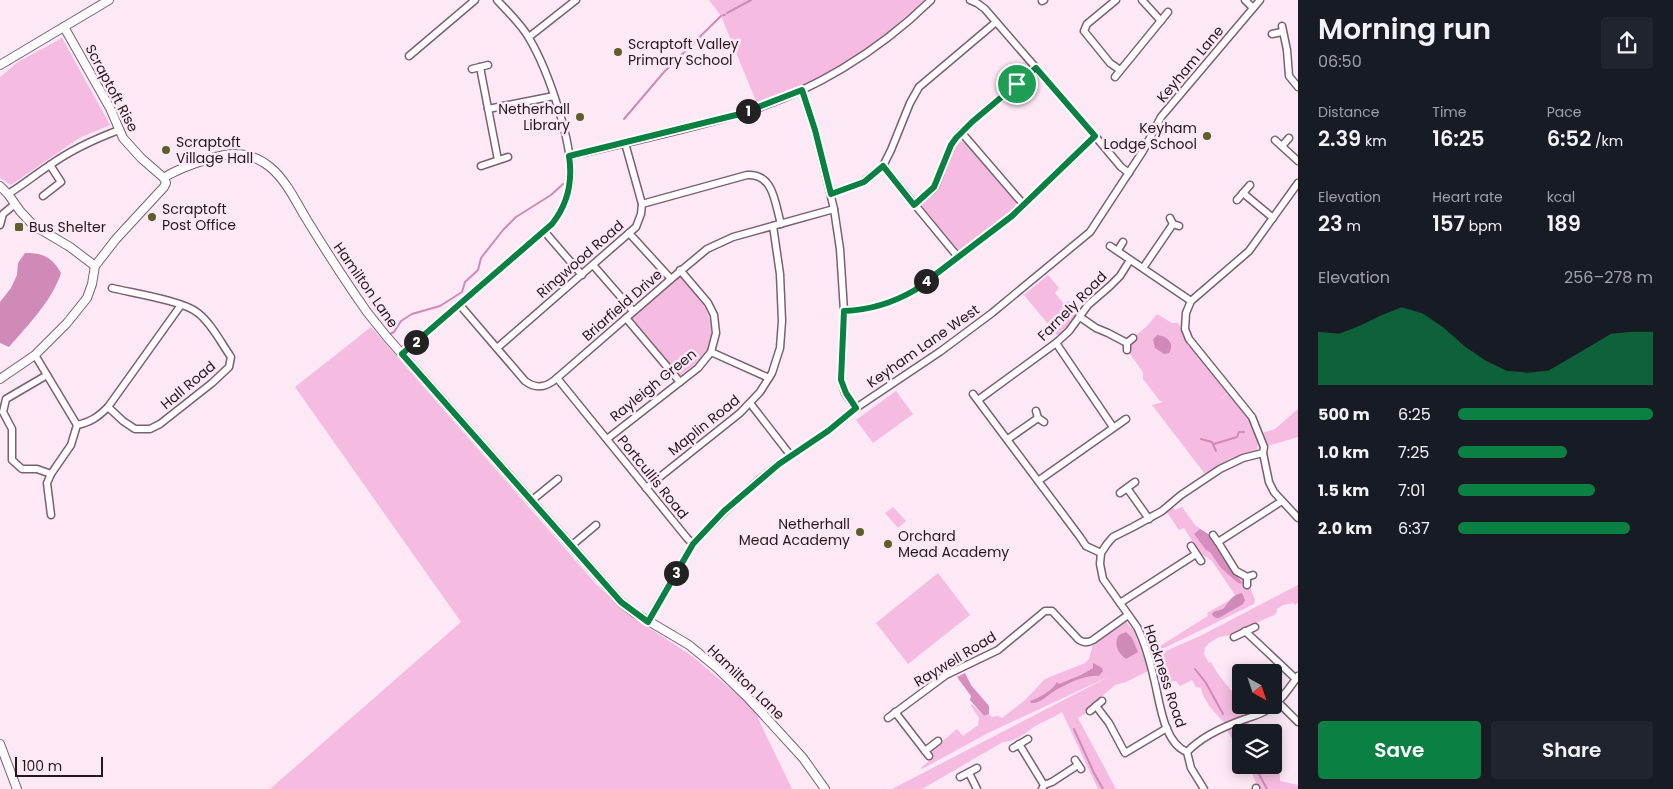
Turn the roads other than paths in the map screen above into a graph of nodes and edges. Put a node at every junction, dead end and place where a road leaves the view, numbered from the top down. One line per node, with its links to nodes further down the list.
1 (109, 0): 15 (street)
2 (475, 0): 18 (street)
3 (498, 0): 17 (street)
4 (576, 0): 17 (street)
5 (931, 0): 27 (street)
6 (970, 0): 14 (street)
7 (1142, 0): 13 (street)
8 (1245, 0): 11 (street)
9 (1260, 0): 11 (street, Keyham Lane)
10 (1112, 1): 24 (street)
11 (1253, 8): 44 (street, Keyham Lane)
12 (1168, 12): 13 (street)
13 (1161, 21): 24 (street)
14 (996, 22): 22 (street); 43 (street)
15 (64, 27): 19 (street); 30 (street, Scraptoft Rise)
16 (1272, 34): 26 (street)
17 (529, 37): 28 (street)
18 (409, 56)
19 (0, 65)
20 (488, 66): 21 (street)
21 (480, 67): 23 (street); 29 (street)
22 (1036, 68): 31 (street); 32 (street)
23 (472, 69)
24 (1120, 70): 25 (street)
25 (1115, 77)
26 (1298, 87)
27 (802, 90): 35 (street); 51 (street)
28 (554, 96): 29 (street); 37 (street)
29 (488, 109): 39 (street)
30 (119, 130): 41 (street); 45 (street, Scraptoft Rise)
31 (961, 132): 56 (street); 57 (street)
32 (1095, 136): 44 (street); 57 (street)
33 (1289, 138): 36 (street)
34 (1275, 140): 36 (street)
35 (625, 143): 37 (street); 55 (street)
36 (1282, 146): 40 (street)
37 (569, 156): 64 (street)
38 (508, 157): 39 (street)
39 (498, 160): 42 (street)
40 (1298, 161)
41 (50, 165): 50 (street); 52 (street)
42 (480, 166)
43 (883, 166): 51 (street); 56 (street)
44 (1129, 173): 100 (street, Keyham Lane West)
45 (164, 178): 72 (street); 89 (street, Hamilton Lane)
46 (1298, 183): 59 (street)
47 (0, 186): 50 (street)
48 (1250, 186): 49 (street)
49 (1243, 193): 53 (street); 59 (street)
50 (8, 194): 54 (street)
51 (831, 194): 58 (street)
52 (43, 196)
53 (1237, 200)
54 (15, 204): 62 (street); 72 (street)
55 (642, 204): 61 (street); 65 (street, Ringwood Road)
56 (914, 205): 69 (street)
57 (1024, 206): 69 (street)
58 (834, 209): 61 (street, Briarfield Drive); 82 (street)
59 (1273, 218): 78 (street)
60 (1174, 223): 73 (street)
61 (781, 224): 63 (street, Briarfield Drive)
62 (0, 225)
63 (773, 226): 74 (street, Briarfield Drive); 93 (street, Maplin Road)
64 (544, 232): 75 (street); 79 (street)
65 (629, 233): 71 (street, Ringwood Road); 76 (street)
66 (1123, 242): 68 (street)
67 (1110, 246): 68 (street)
68 (1118, 250): 70 (street)
69 (958, 258): 82 (street)
70 (1130, 260): 73 (street); 83 (street, Farnely Road)
71 (593, 265): 75 (street, Ringwood Road); 81 (street)
72 (95, 266): 90 (street)
73 (1143, 268): 78 (street)
74 (680, 270): 76 (street, Briarfield Drive); 88 (street, Rayleigh Green)
75 (582, 275): 87 (street, Ringwood Road)
76 (671, 278): 81 (street, Briarfield Drive)
77 (112, 288): 80 (street, Hall Road)
78 (1191, 302): 107 (street)
79 (460, 304): 87 (street, Briarfield Drive); 89 (street)
80 (181, 305): 99 (street); 99 (street, Hall Road)
81 (633, 311): 84 (street, Briarfield Drive)
82 (844, 311): 100 (street)
83 (1080, 316): 85 (street); 86 (street, Farnely Road)
84 (626, 318): 92 (street, Briarfield Drive); 95 (street)
85 (1133, 338)
86 (1056, 343): 97 (street, Farnely Road); 104 (street)
87 (497, 348): 92 (street, Briarfield Drive)
88 (711, 352): 93 (street); 95 (street, Rayleigh Green)
89 (402, 354): 116 (street, Hamilton Lane)
90 (35, 355): 91 (street); 94 (street)
91 (47, 375): 103 (street); 109 (street)
92 (557, 378): 105 (street, Portcullis Road)
93 (769, 378): 98 (street, Maplin Road)
94 (0, 379)
95 (680, 382): 105 (street, Rayleigh Green)
96 (973, 394): 97 (street)
97 (978, 400): 106 (street)
98 (750, 404): 108 (street); 113 (street, Maplin Road)
99 (108, 407): 103 (street)
100 (856, 408): 108 (street, Keyham Lane West)
101 (1126, 419): 104 (street)
102 (1044, 422): 106 (street)
103 (77, 425): 109 (street)
104 (1114, 427): 111 (street)
105 (607, 439): 113 (street, Portcullis Road)
106 (1008, 440): 111 (street)
107 (1263, 453): 117 (street); 120 (street)
108 (791, 456): 124 (street, Keyham Lane West)
109 (51, 474): 118 (street)
110 (558, 479): 116 (street)
111 (1038, 481): 127 (street)
112 (1135, 482): 114 (street)
113 (646, 488): 124 (street, Portcullis Road)
114 (1127, 488): 115 (street); 120 (street)
115 (1120, 493)
116 (532, 500): 125 (street, Hamilton Lane)
117 (1282, 501): 119 (street); 123 (street)
118 (51, 515)
119 (1298, 518)
120 (1149, 519): 127 (street)
121 (596, 525): 125 (street)
122 (1213, 535): 123 (street)
123 (1218, 542): 130 (street)
124 (693, 544): 133 (street, Keyham Lane West)
125 (571, 546): 133 (street, Hamilton Lane)
126 (1190, 546): 128 (street)
127 (1101, 554): 131 (street, Hackness Road)
128 (1196, 554): 129 (street); 131 (street)
129 (1200, 561)
130 (1249, 579)
131 (1120, 603): 132 (street, Hackness Road)
132 (1128, 615): 143 (street, Raywell Road); 147 (street, Hackness Road)
133 (648, 622): 160 (street, Hamilton Lane)
134 (1255, 627): 135 (street)
135 (1245, 631): 136 (street); 137 (street)
136 (1234, 637)
137 (1297, 677): 138 (street)
138 (1282, 697)
139 (1102, 701): 140 (street)
140 (1096, 706): 142 (street); 152 (street)
141 (1282, 706): 146 (street)
142 (1090, 711)
143 (895, 712): 145 (street, Raywell Road); 149 (street)
144 (1260, 714): 151 (street)
145 (888, 718)
146 (1298, 722)
147 (1167, 728): 151 (street, Hackness Road); 152 (street)
148 (1028, 739): 158 (street)
149 (938, 741)
150 (0, 744): 159 (street)
151 (1187, 752): 162 (street, Hackness Road)
152 (1125, 753): 153 (street)
153 (1130, 761)
154 (1078, 765): 158 (street)
155 (977, 768): 156 (street)
156 (969, 773): 157 (street); 161 (street)
157 (960, 777)
158 (1043, 787)
159 (17, 789)
160 (825, 789)
161 (977, 789)
162 (1204, 789)

